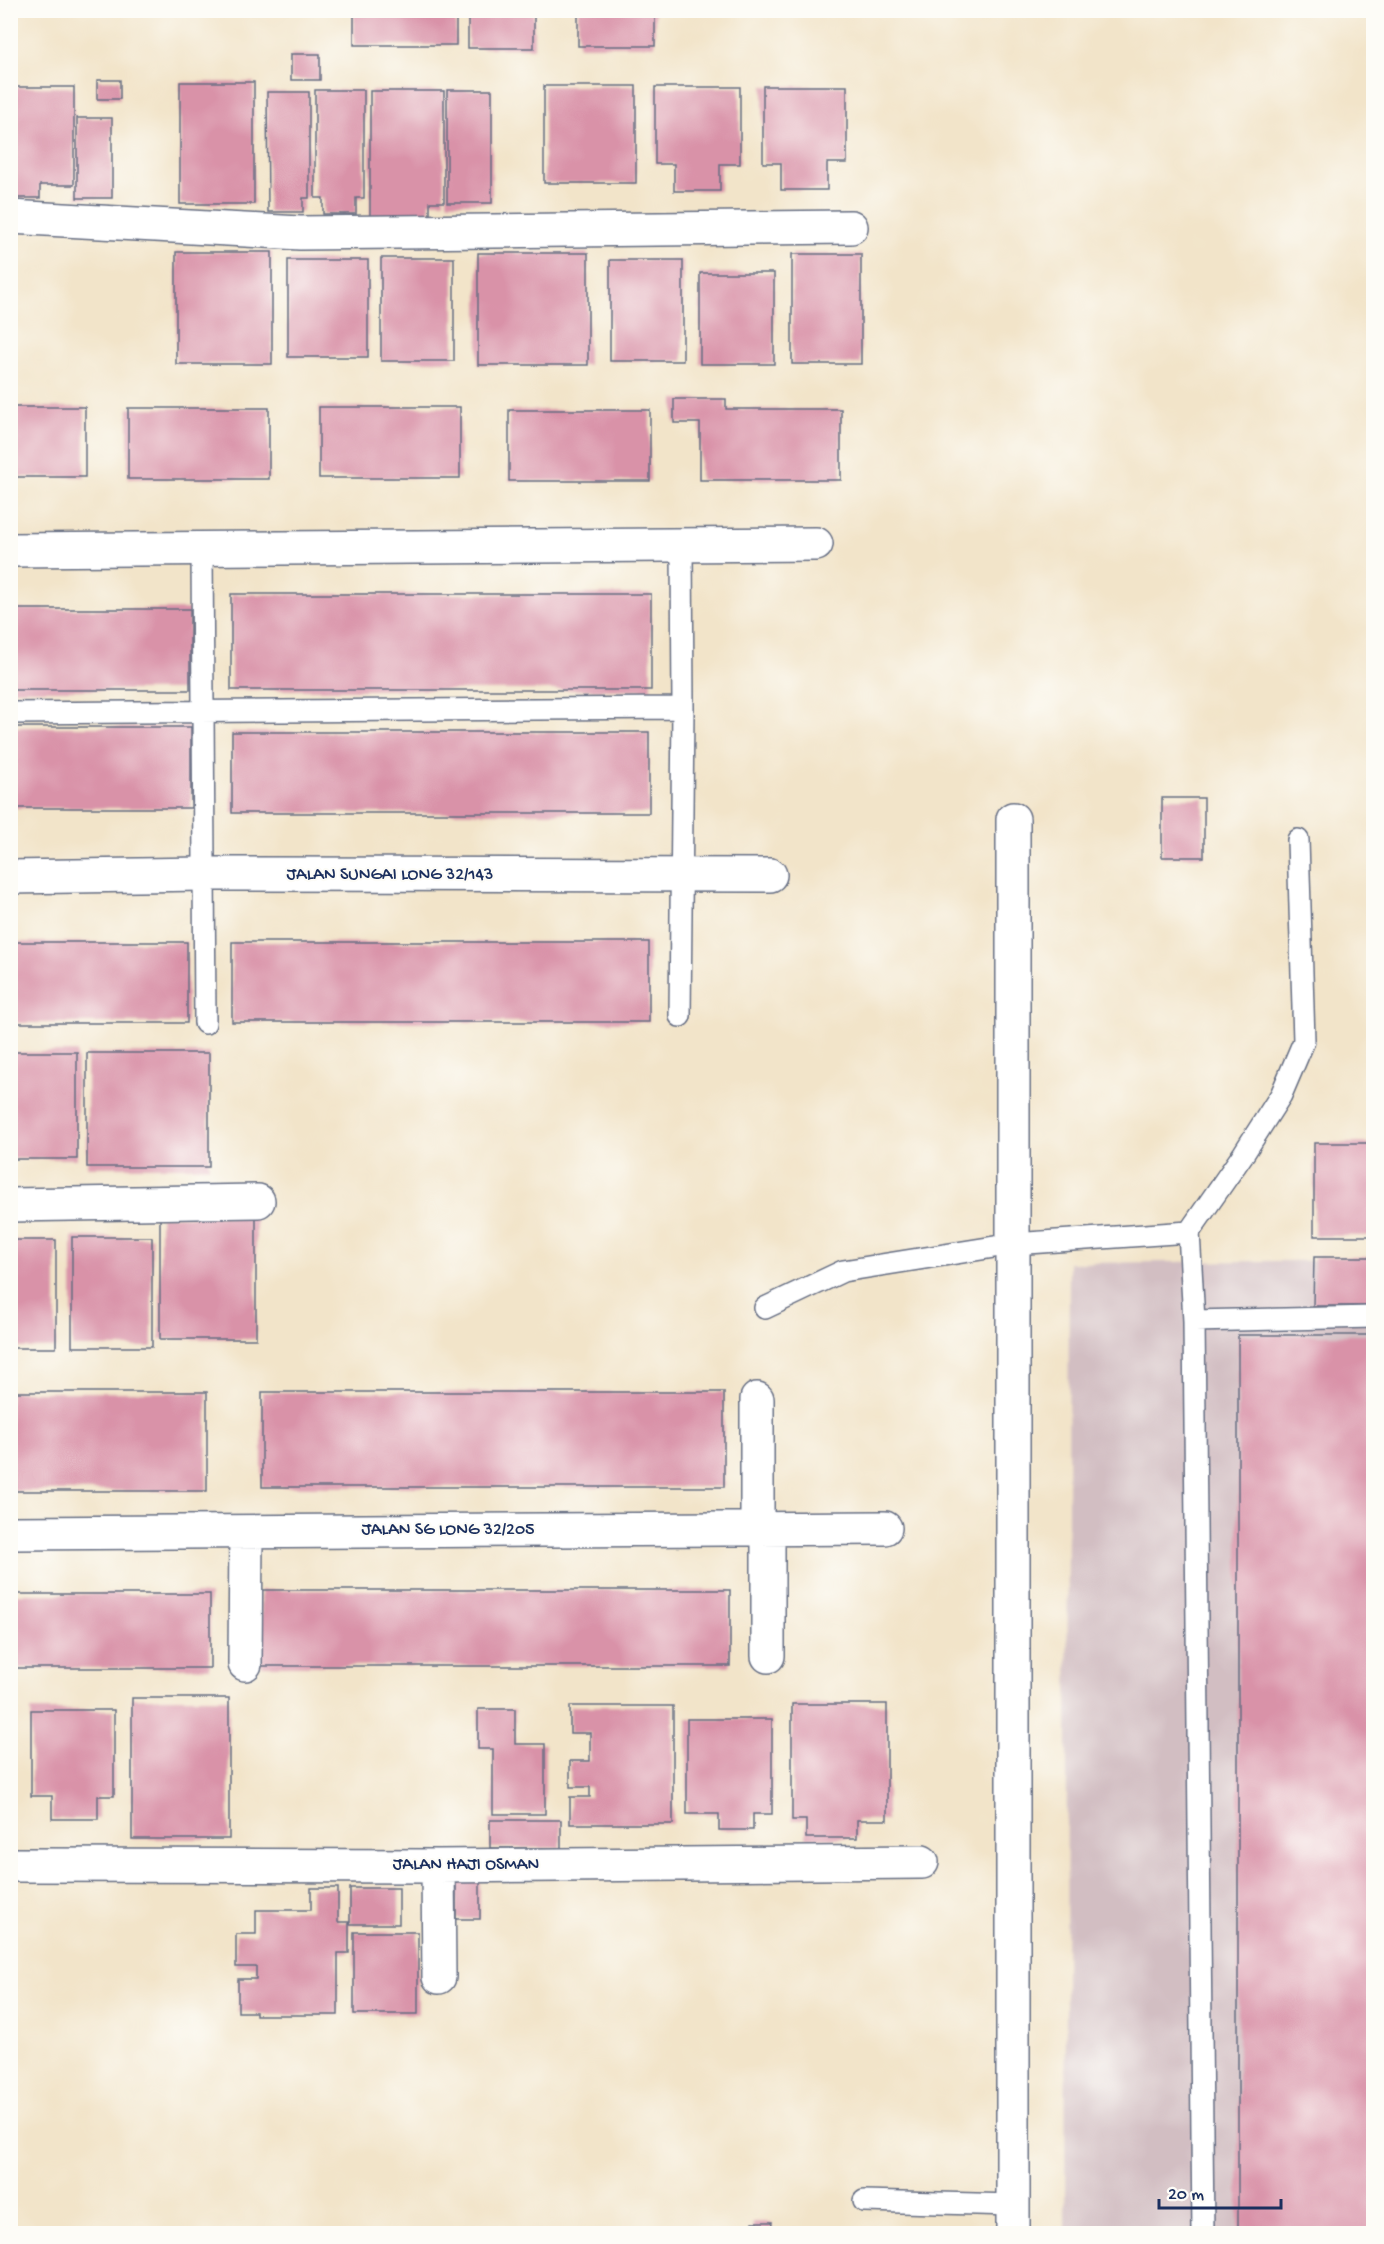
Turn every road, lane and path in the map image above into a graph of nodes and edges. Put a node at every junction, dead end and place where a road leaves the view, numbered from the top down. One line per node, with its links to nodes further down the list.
1 (10, 217): 2 (street)
2 (851, 227)
3 (816, 544): 4 (street)
4 (682, 545): 6 (street); 7 (lane)
5 (10, 550): 6 (street)
6 (202, 550): 8 (lane)
7 (683, 708): 8 (lane); 14 (lane)
8 (204, 712): 9 (lane); 12 (lane)
9 (10, 713)
10 (1013, 819): 21 (street)
11 (1298, 840): 20 (lane)
12 (203, 874): 14 (street, JALAN SUNGAI LONG 32/143); 15 (street, JALAN SUNGAI LONG 32/143); 17 (lane)
13 (770, 875): 14 (street, JALAN SUNGAI LONG 32/143)
14 (682, 876): 16 (lane)
15 (10, 877)
16 (680, 1016)
17 (205, 1023)
18 (258, 1201): 19 (street)
19 (10, 1205)
20 (1189, 1232): 21 (lane); 24 (lane)
21 (1013, 1244): 22 (lane); 37 (street)
22 (765, 1308)
23 (1374, 1317): 24 (lane)
24 (1194, 1321): 38 (lane)
25 (758, 1400): 26 (street)
26 (763, 1528): 27 (street, JALAN SG LONG 32/205); 28 (street, JALAN SG LONG 32/205); 30 (street)
27 (885, 1528)
28 (246, 1532): 29 (street, JALAN SG LONG 32/205); 31 (street)
29 (10, 1533)
30 (768, 1656)
31 (245, 1664)
32 (922, 1862): 34 (street, JALAN HAJI OSMAN)
33 (10, 1865): 34 (street, JALAN HAJI OSMAN)
34 (438, 1866): 35 (street)
35 (440, 1977)
36 (864, 2201): 37 (lane)
37 (1013, 2219)
38 (1203, 2234)

